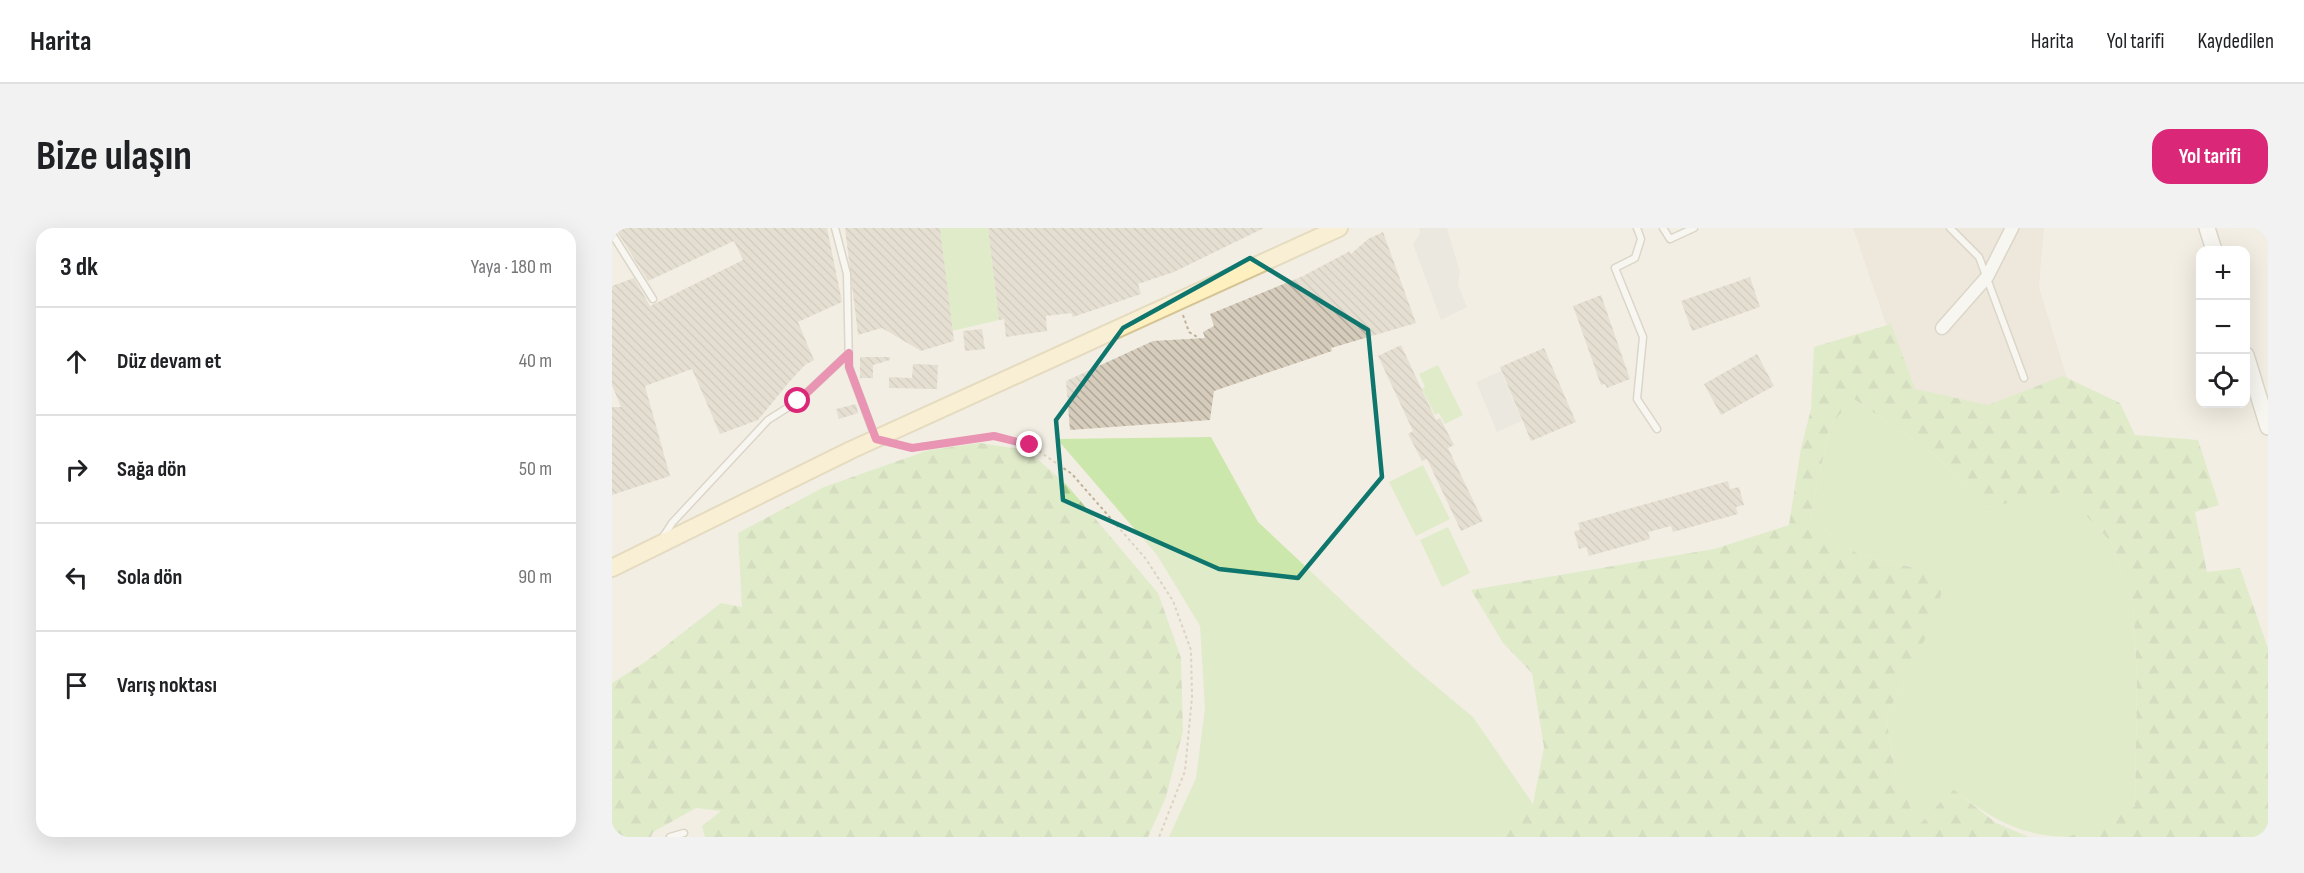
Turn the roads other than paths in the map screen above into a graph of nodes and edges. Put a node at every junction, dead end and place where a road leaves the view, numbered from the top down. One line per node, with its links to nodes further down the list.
1 (835, 228): 14 (lane)
2 (1339, 228): 19 (main road)
3 (1637, 228): 18 (lane)
4 (1664, 228): 5 (lane)
5 (1694, 228)
6 (1950, 228): 11 (lane)
7 (2012, 228): 11 (street)
8 (2207, 228): 10 (street)
9 (612, 234): 12 (lane)
10 (2213, 246)
11 (1988, 277): 13 (street); 16 (lane)
12 (653, 299)
13 (1942, 328)
14 (849, 353): 19 (lane); 20 (lane)
15 (2250, 368): 17 (street)
16 (2024, 378)
17 (2268, 427)
18 (1657, 429)
19 (876, 439): 20 (main road)
20 (659, 544): 21 (main road)
21 (612, 568)
22 (684, 833): 23 (lane)
23 (670, 837)

